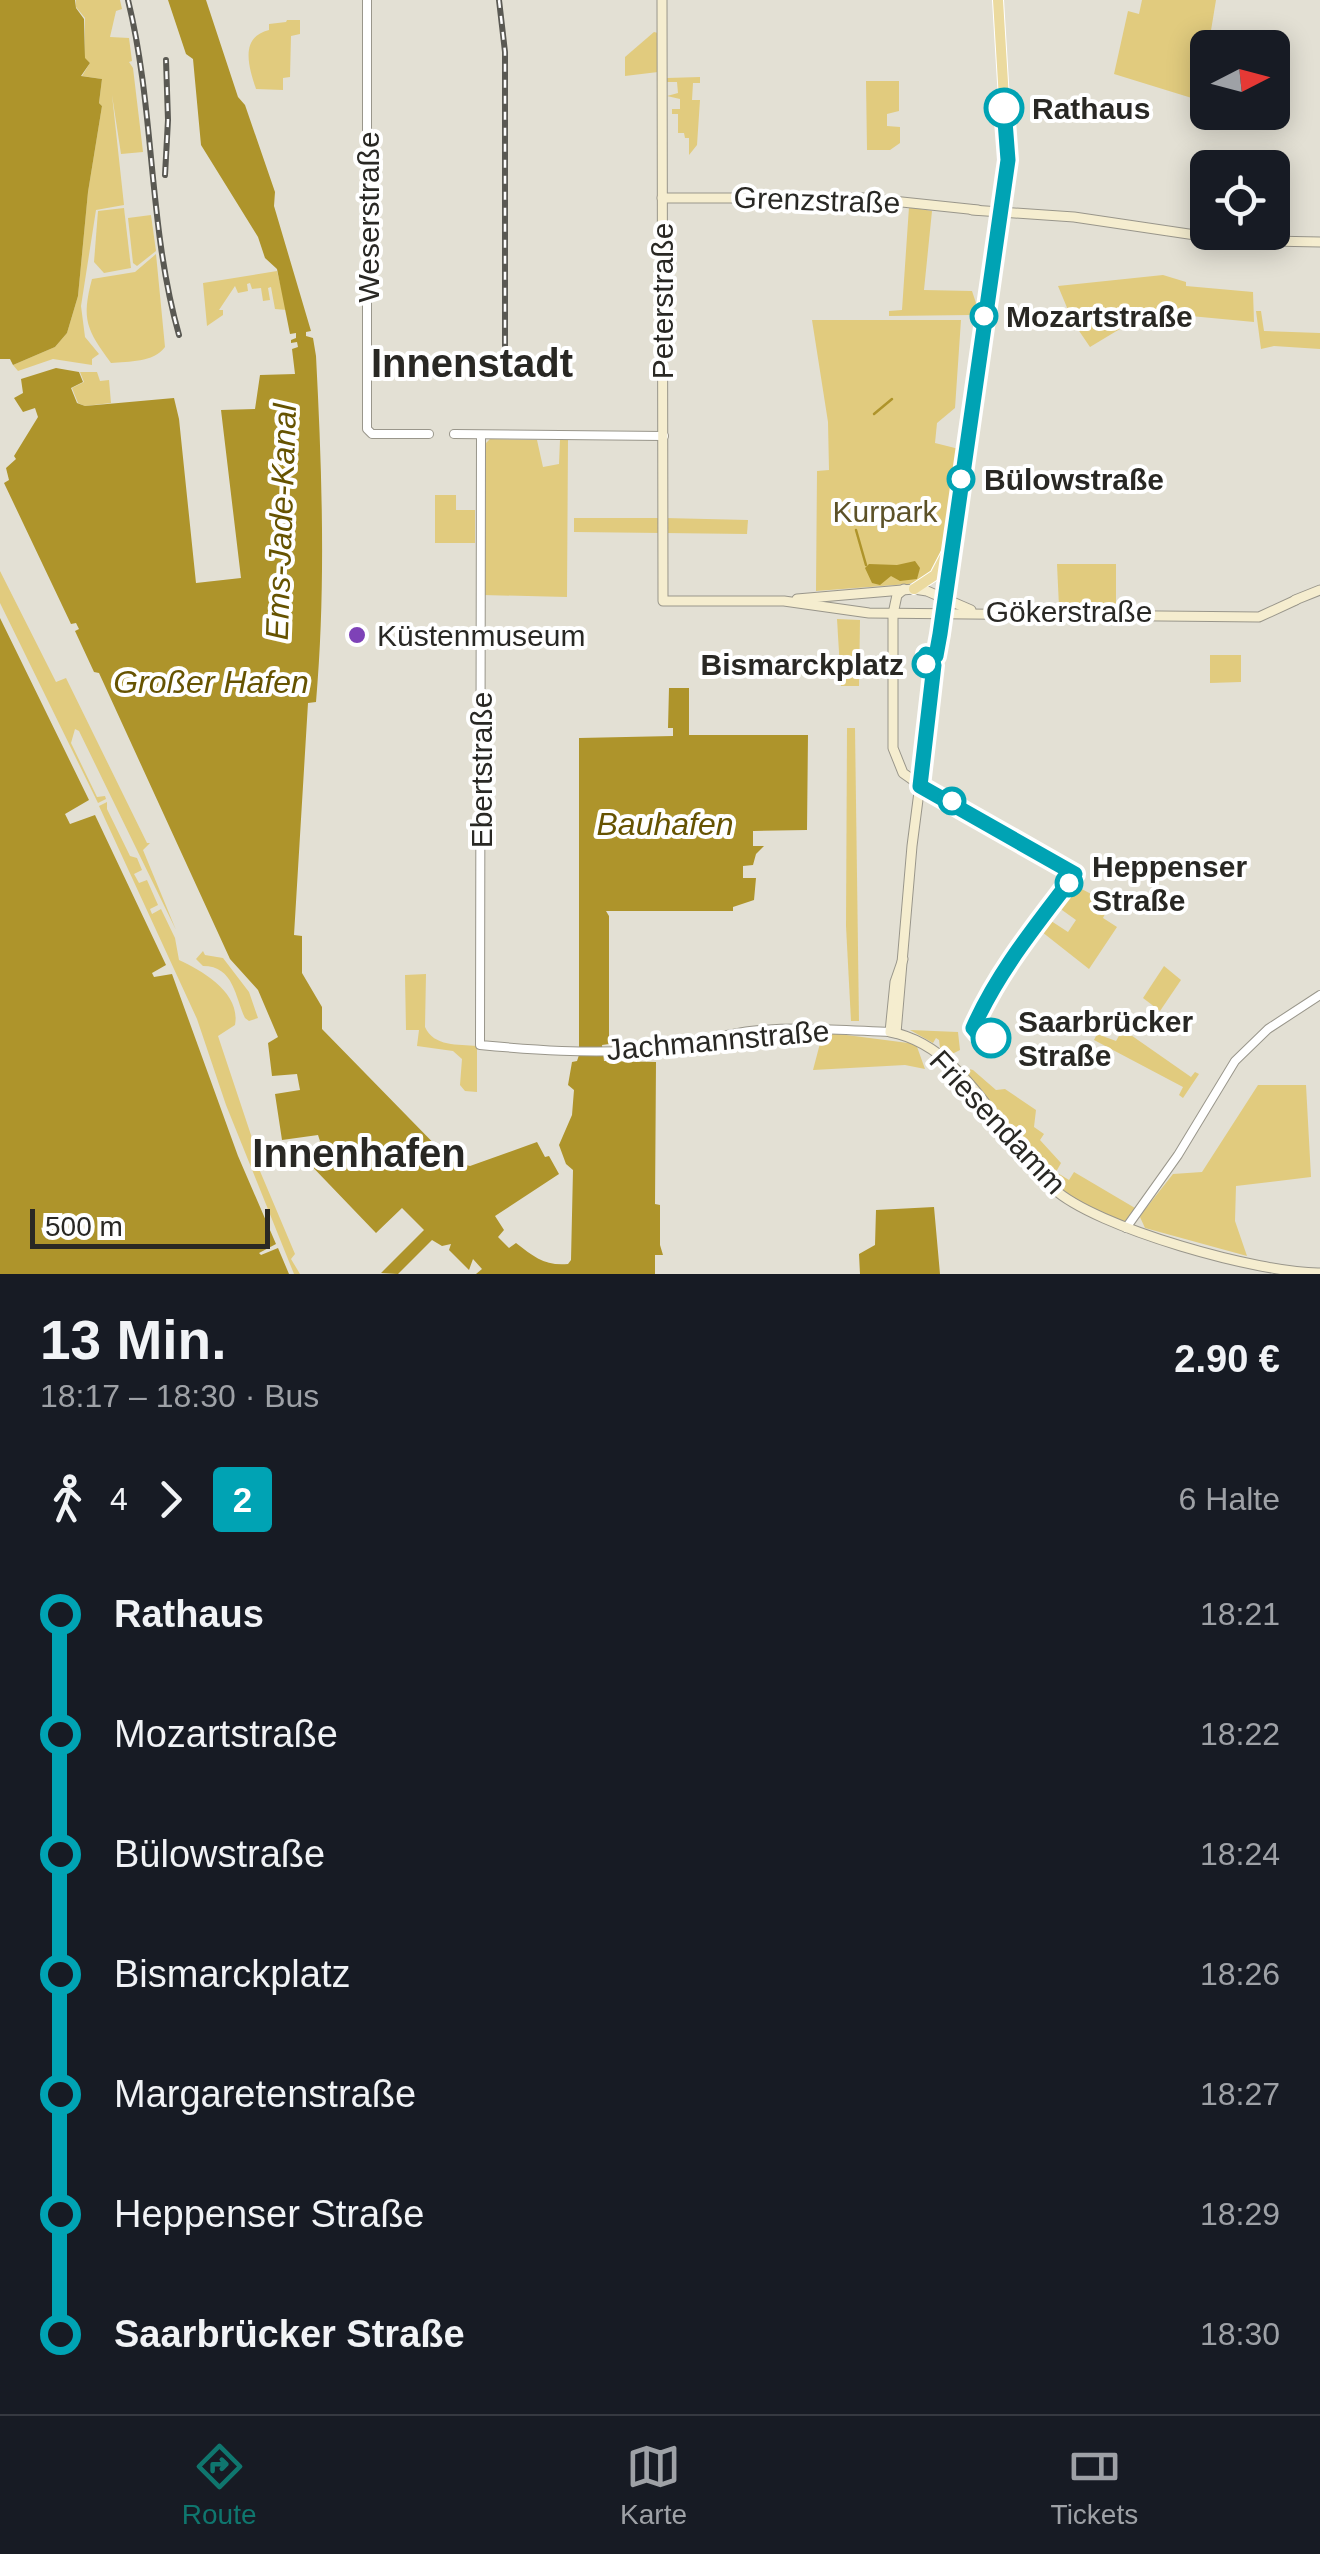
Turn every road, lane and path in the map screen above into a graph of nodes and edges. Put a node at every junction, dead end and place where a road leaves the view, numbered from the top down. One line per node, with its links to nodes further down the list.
1 (367, 0): 7 (street, Weserstraße)
2 (662, 0): 4 (main road, Peterstraße)
3 (996, 0): 5 (main road)
4 (662, 198): 5 (main road, Grenzstraße); 9 (main road, Peterstraße)
5 (1000, 213): 6 (main road, Grenzstraße); 11 (main road)
6 (1320, 242)
7 (429, 434)
8 (454, 434): 10 (street)
9 (664, 434): 10 (street); 16 (main road, Peterstraße)
10 (481, 435): 23 (street, Ebertstraße)
11 (952, 540): 12 (main road); 14 (main road)
12 (909, 589): 14 (main road, Gökerstraße); 17 (main road, Gökerstraße); 18 (main road)
13 (1320, 590): 15 (main road, Gökerstraße)
14 (944, 599): 15 (main road, Gökerstraße); 19 (main road)
15 (1296, 600): 19 (main road, Gökerstraße)
16 (663, 601): 17 (main road, Gökerstraße)
17 (784, 601): 18 (main road, Gökerstraße)
18 (898, 614): 19 (main road, Gökerstraße); 20 (main road)
19 (941, 620): 20 (main road)
20 (920, 786): 22 (main road)
21 (1318, 997): 24 (street)
22 (897, 1032): 23 (street, Jachmannstraße); 24 (main road, Friesendamm)
23 (480, 1045)
24 (1126, 1228): 25 (main road, Friesendamm)
25 (1320, 1273)

